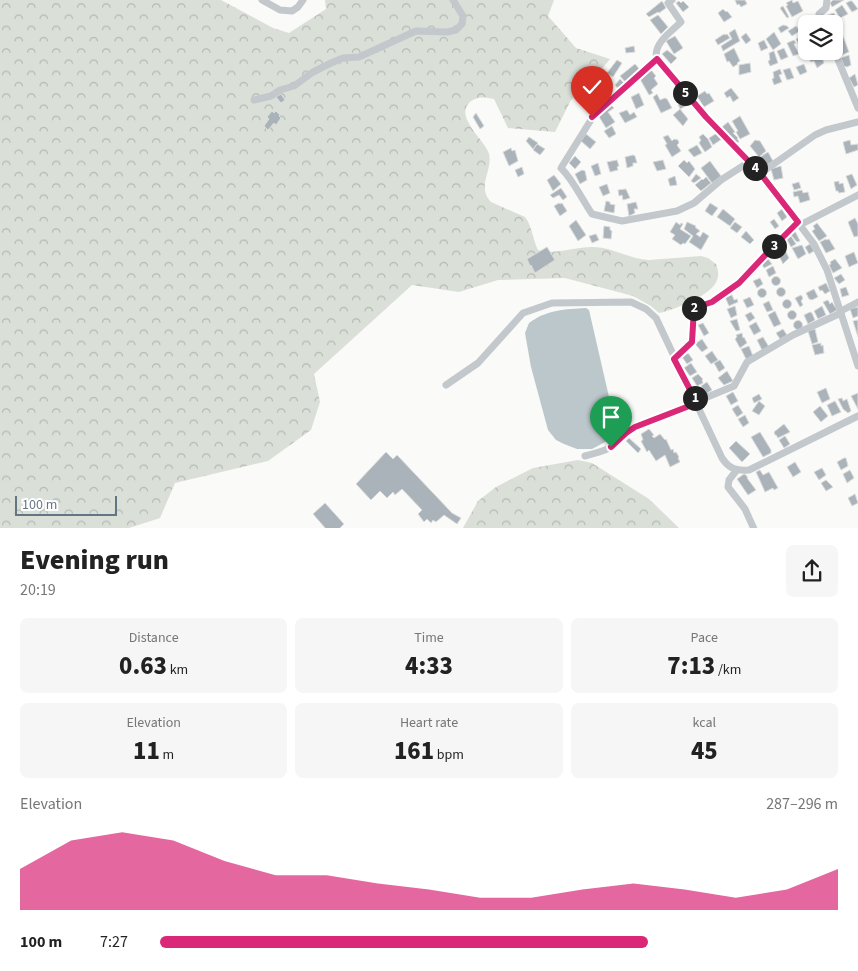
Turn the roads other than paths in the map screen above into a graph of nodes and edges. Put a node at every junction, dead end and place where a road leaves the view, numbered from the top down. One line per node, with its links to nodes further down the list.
1 (262, 0): 2 (street)
2 (303, 0)
3 (453, 0): 9 (street)
4 (672, 0): 7 (street)
5 (827, 0): 6 (street)
6 (819, 15)
7 (657, 59): 12 (street); 12 (street)
8 (838, 60): 10 (street)
9 (254, 100)
10 (858, 108)
11 (858, 122): 13 (street)
12 (749, 162): 13 (street)
13 (760, 173): 15 (street)
14 (858, 195): 15 (street)
15 (799, 224): 17 (street); 18 (street)
16 (858, 302): 17 (street)
17 (841, 312): 19 (street); 21 (street)
18 (674, 359): 20 (street); 21 (street)
19 (858, 366)
20 (446, 385)
21 (697, 403): 23 (street); 24 (street)
22 (858, 416): 24 (street)
23 (585, 456)
24 (736, 471): 25 (street)
25 (754, 528)

